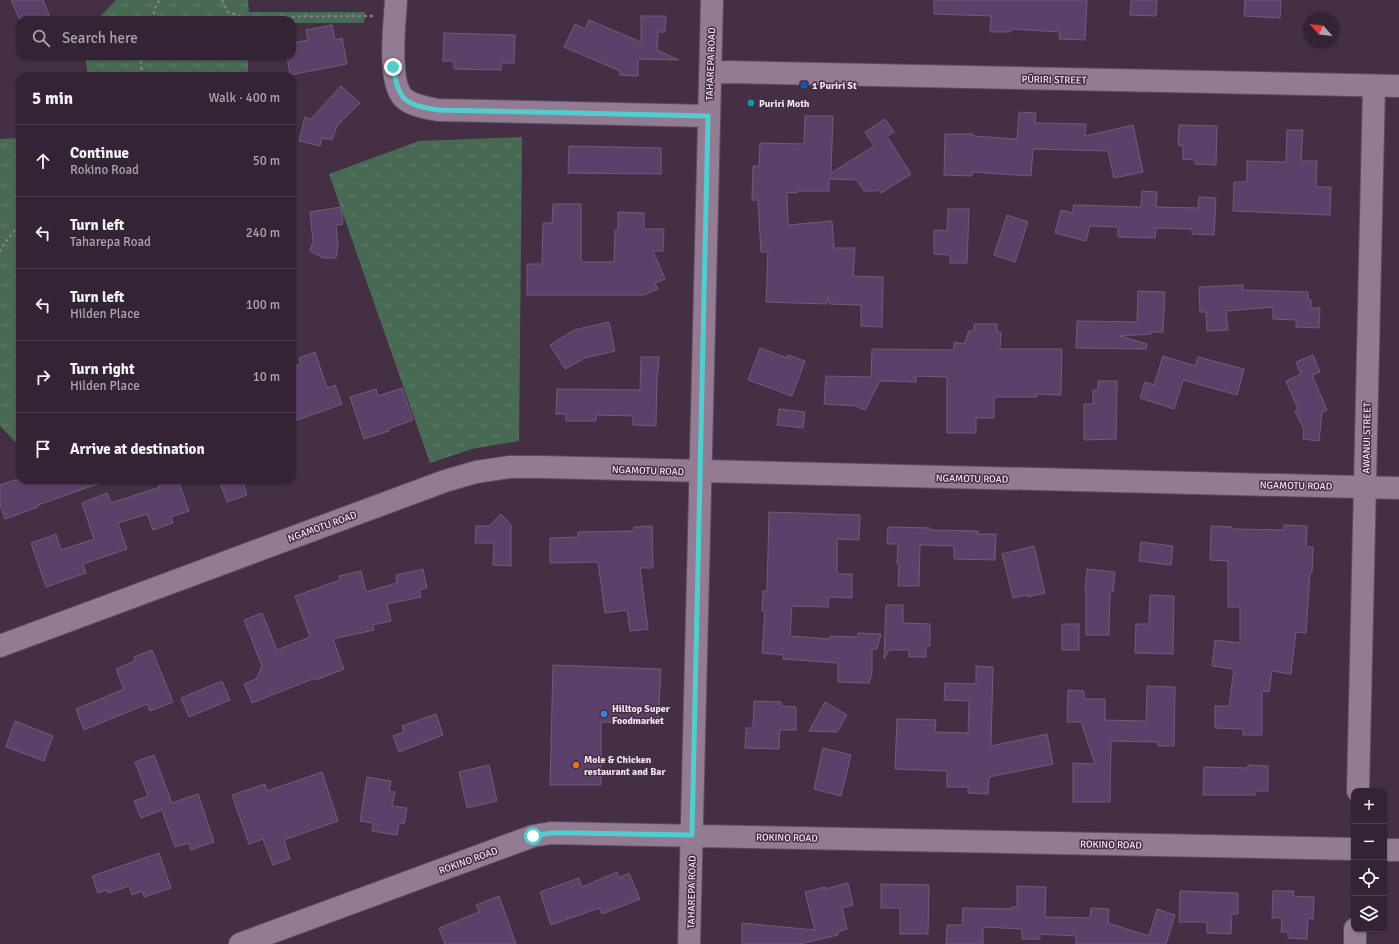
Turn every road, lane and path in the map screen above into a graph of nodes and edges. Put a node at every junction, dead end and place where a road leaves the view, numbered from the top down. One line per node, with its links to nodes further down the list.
1 (160, 0): 5 (path)
2 (222, 0): 6 (path)
3 (712, 0): 10 (street, TAHAREPA ROAD)
4 (396, 8): 7 (path); 13 (street)
5 (153, 16)
6 (241, 16)
7 (261, 16)
8 (142, 60): 9 (path)
9 (142, 72)
10 (710, 73): 11 (street, PŪRIRI STREET); 13 (street, TAHAREPA ROAD)
11 (1374, 86): 12 (street, PŪRIRI STREET); 17 (street, AWANUI STREET)
12 (1399, 86)
13 (708, 116): 16 (street, TAHAREPA ROAD)
14 (16, 229): 15 (path)
15 (0, 252)
16 (700, 472): 17 (street, NGAMOTU ROAD); 19 (street, NGAMOTU ROAD); 21 (street, TAHAREPA ROAD)
17 (1366, 487): 18 (street, NGAMOTU ROAD); 20 (street, AWANUI STREET)
18 (1399, 488)
19 (0, 646)
20 (1358, 788)
21 (692, 835): 22 (street, ROKINO ROAD); 26 (street, ROKINO ROAD); 28 (street, TAHAREPA ROAD)
22 (1351, 849)
23 (1387, 850): 24 (street)
24 (1399, 850)
25 (1355, 932): 29 (street)
26 (285, 936): 27 (street, ROKINO ROAD)
27 (240, 944)
28 (689, 944)
29 (1355, 944)

